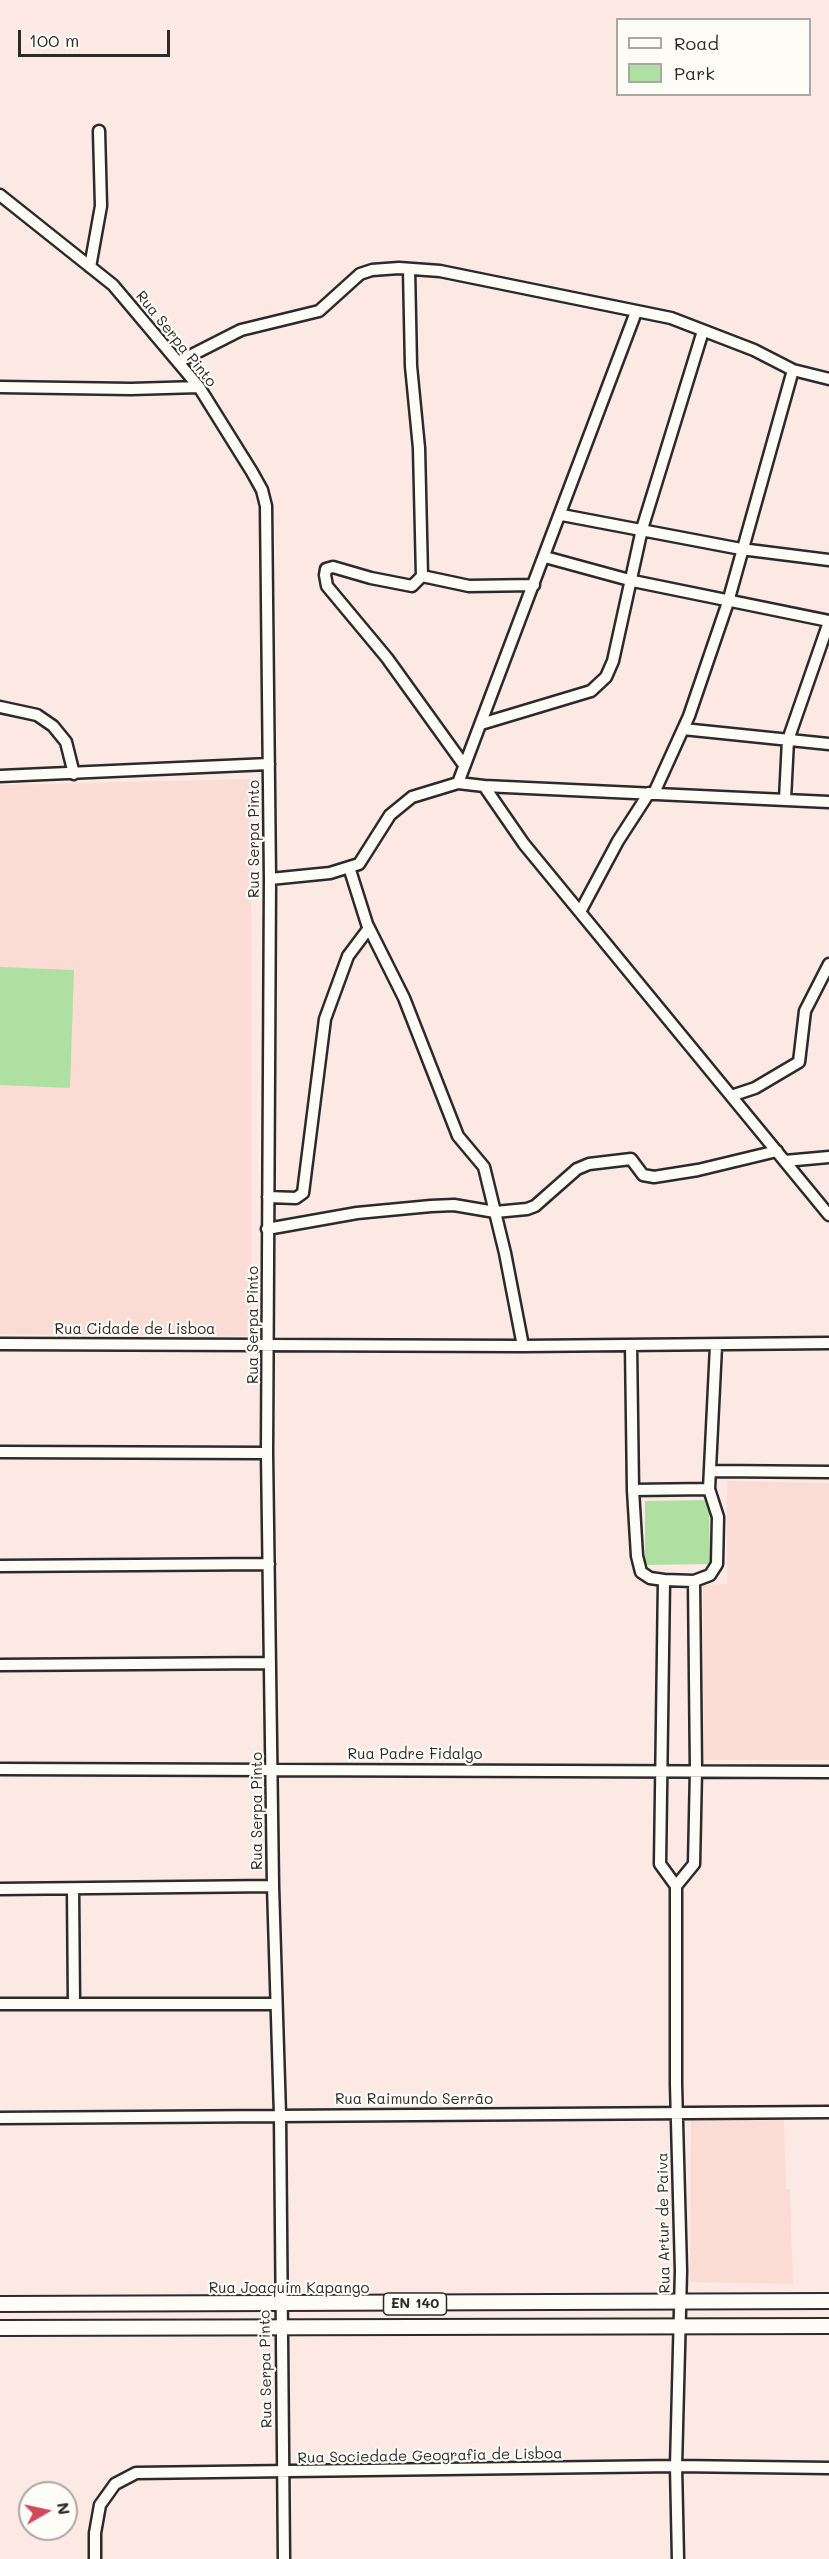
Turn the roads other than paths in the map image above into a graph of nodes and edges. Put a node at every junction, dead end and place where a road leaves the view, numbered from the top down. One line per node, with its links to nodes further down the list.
1 (99, 130): 3 (street)
2 (0, 195): 3 (street, Rua Serpa Pinto)
3 (90, 267): 7 (street, Rua Serpa Pinto)
4 (409, 269): 5 (street); 7 (street); 17 (street)
5 (636, 312): 6 (street); 12 (street)
6 (703, 331): 8 (street); 13 (street)
7 (178, 363): 11 (street, Rua Serpa Pinto)
8 (793, 370): 9 (street); 14 (street)
9 (829, 379)
10 (0, 387): 11 (street)
11 (199, 387): 27 (street, Rua Serpa Pinto)
12 (561, 515): 13 (street); 15 (street)
13 (642, 529): 14 (street); 18 (street)
14 (741, 549): 16 (street); 20 (street)
15 (545, 557): 18 (street); 19 (street)
16 (829, 560)
17 (422, 576): 19 (street); 28 (street)
18 (633, 580): 20 (street); 23 (street)
19 (534, 585): 23 (street)
20 (728, 602): 21 (street); 24 (street)
21 (829, 621): 25 (street)
22 (0, 707): 29 (street)
23 (481, 723): 28 (street)
24 (683, 729): 25 (street); 33 (street)
25 (788, 740): 26 (street); 34 (street)
26 (829, 744)
27 (269, 764): 29 (street); 37 (street, Rua Serpa Pinto)
28 (464, 765): 31 (street)
29 (74, 774): 30 (street)
30 (0, 776)
31 (458, 783): 32 (street); 36 (street)
32 (484, 786): 33 (street); 38 (street)
33 (652, 793): 34 (street); 38 (street)
34 (785, 799): 35 (street)
35 (829, 802)
36 (349, 867): 37 (street); 39 (street)
37 (270, 879): 45 (street, Rua Serpa Pinto)
38 (580, 912): 41 (street)
39 (369, 928): 45 (street); 46 (street)
40 (829, 964): 41 (street)
41 (731, 1096): 42 (street)
42 (777, 1151): 44 (street); 46 (street)
43 (829, 1156): 44 (street)
44 (785, 1161): 47 (street)
45 (268, 1197): 48 (street, Rua Serpa Pinto)
46 (495, 1212): 48 (street); 53 (street)
47 (829, 1215)
48 (267, 1229): 51 (street, Rua Serpa Pinto)
49 (829, 1343): 54 (street, Rua Cidade de Lisboa)
50 (0, 1344): 51 (street, Rua Cidade de Lisboa)
51 (269, 1344): 53 (street, Rua Cidade de Lisboa); 56 (street, Rua Serpa Pinto)
52 (631, 1345): 53 (street, Rua Cidade de Lisboa); 54 (street, Rua Cidade de Lisboa); 60 (street)
53 (523, 1346)
54 (716, 1346): 57 (street)
55 (0, 1452): 56 (street)
56 (267, 1454): 61 (street, Rua Serpa Pinto)
57 (712, 1471): 58 (street); 59 (street)
58 (829, 1472)
59 (709, 1489): 60 (street); 64 (street)
60 (633, 1490): 63 (street)
61 (268, 1564): 62 (street); 65 (street, Rua Serpa Pinto)
62 (0, 1566)
63 (664, 1580): 64 (street); 70 (street)
64 (694, 1581): 69 (street)
65 (270, 1663): 66 (street); 68 (street, Rua Serpa Pinto)
66 (0, 1665)
67 (0, 1768): 68 (street, Rua Padre Fidalgo)
68 (272, 1768): 70 (street, Rua Padre Fidalgo); 72 (street, Rua Serpa Pinto)
69 (696, 1770): 70 (street, Rua Padre Fidalgo); 71 (street, Rua Padre Fidalgo); 73 (street)
70 (660, 1771): 73 (street)
71 (829, 1772)
72 (273, 1886): 75 (street); 78 (street, Rua Serpa Pinto)
73 (676, 1886): 79 (street, Rua Artur de Paiva)
74 (0, 1889): 75 (street)
75 (73, 1889): 77 (street)
76 (0, 2004): 77 (street)
77 (74, 2004): 78 (street)
78 (276, 2004): 81 (street, Rua Serpa Pinto)
79 (677, 2112): 80 (street, Rua Raimundo Serrão); 81 (street, Rua Raimundo Serrão); 83 (street, Rua Artur de Paiva)
80 (829, 2112)
81 (279, 2115): 82 (street, Rua Raimundo Serrão); 89 (street, Rua Serpa Pinto)
82 (0, 2118)
83 (680, 2301): 84 (main road, Rua Joaquim Kapango / EN 140); 88 (main road, Rua Joaquim Kapango / EN 140); 96 (street, Rua Artur de Paiva)
84 (829, 2301)
85 (0, 2304): 86 (main road, Rua Joaquim Kapango / EN 140)
86 (130, 2304): 89 (main road, Rua Joaquim Kapango / EN 140); 95 (main road)
87 (417, 2304): 88 (main road, Rua Joaquim Kapango / EN 140); 89 (main road, Rua Joaquim Kapango / EN 140); 92 (main road)
88 (549, 2304): 93 (main road)
89 (280, 2305): 91 (street, Rua Serpa Pinto)
90 (829, 2326): 96 (main road, EN 140)
91 (280, 2327): 92 (main road, EN 140); 95 (main road, EN 140); 99 (street, Rua Serpa Pinto)
92 (417, 2327): 93 (main road, EN 140)
93 (548, 2327): 96 (main road, EN 140)
94 (0, 2328): 95 (main road, EN 140)
95 (129, 2328)
96 (679, 2328): 97 (street, Rua Artur de Paiva)
97 (676, 2466): 98 (street, Rua Sociedade Geografia de Lisboa); 99 (street, Rua Sociedade Geografia de Lisboa); 102 (street, Rua Artur de Paiva)
98 (829, 2468)
99 (282, 2473): 100 (street, Rua Sociedade Geografia de Lisboa); 101 (street, Rua Serpa Pinto)
100 (95, 2559)
101 (284, 2559)
102 (678, 2559)

